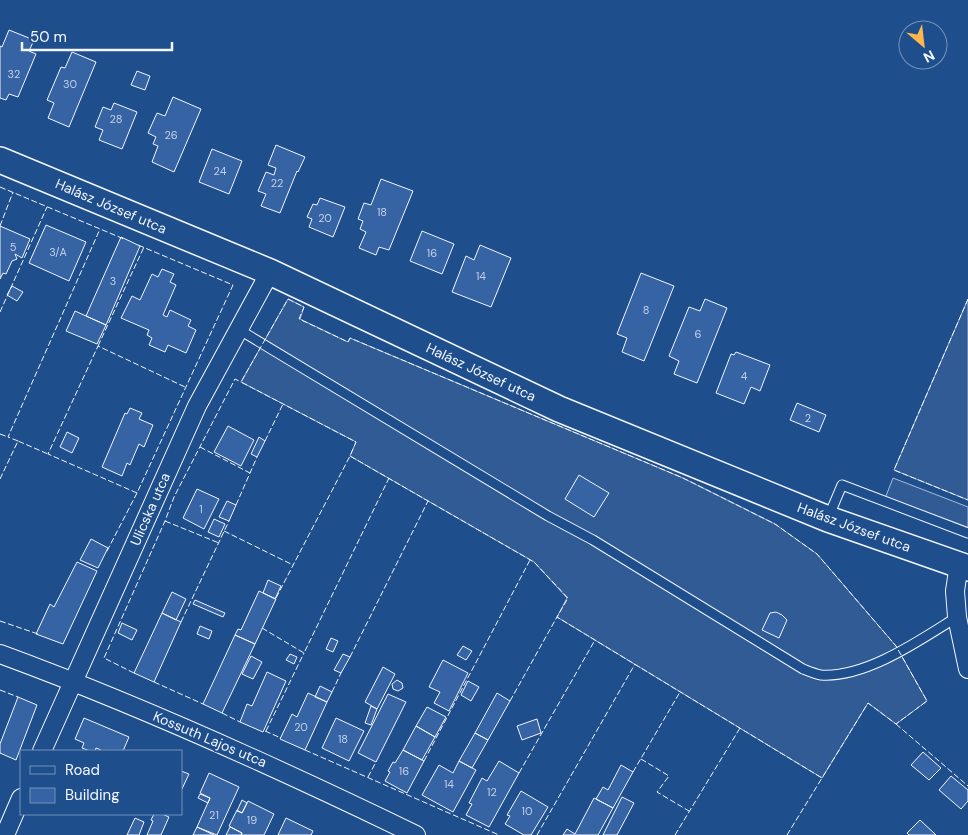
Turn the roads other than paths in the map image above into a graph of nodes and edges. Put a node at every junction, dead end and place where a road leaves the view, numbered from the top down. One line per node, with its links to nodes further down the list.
1 (0, 160): 2 (street, Halász József utca)
2 (270, 272): 3 (street, Ulicska utca); 4 (street, Halász József utca)
3 (238, 329): 7 (lane); 10 (street, Ulicska utca)
4 (828, 519): 5 (lane); 6 (street, Halász József utca)
5 (968, 533)
6 (963, 566): 7 (street)
7 (956, 617): 9 (street)
8 (0, 654): 10 (street, Kossuth Lajos utca)
9 (968, 670)
10 (72, 680): 11 (street, Ulicska utca); 14 (street, Kossuth Lajos utca)
11 (42, 750)
12 (20, 800): 13 (street)
13 (5, 835)
14 (416, 835)

